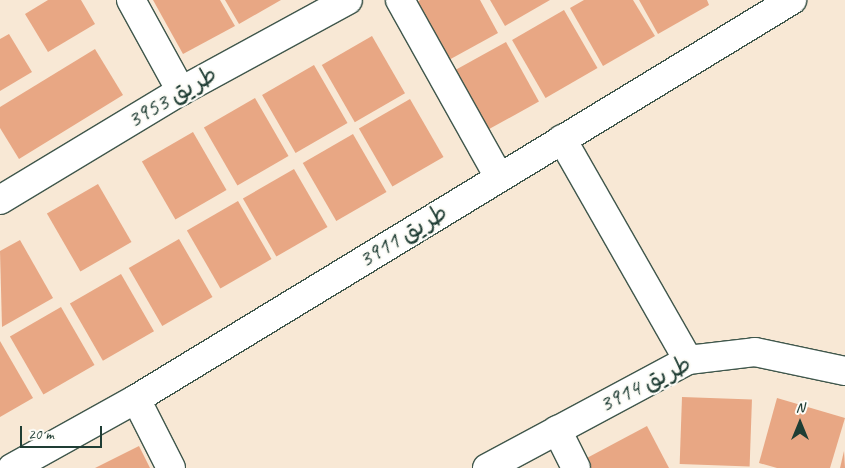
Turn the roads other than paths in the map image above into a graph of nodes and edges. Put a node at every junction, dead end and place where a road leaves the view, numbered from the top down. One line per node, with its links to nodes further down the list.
1 (131, 0): 5 (street)
2 (348, 0): 5 (street, طريق 3953)
3 (400, 0): 7 (street)
4 (792, 0): 6 (street, طريق 3911)
5 (181, 90): 8 (street, طريق 3953)
6 (562, 139): 7 (street, طريق 3911); 9 (street)
7 (499, 177): 11 (street, طريق 3911)
8 (0, 200)
9 (688, 360): 10 (street, طريق 3914); 12 (street, طريق 3914)
10 (845, 371)
11 (136, 400): 13 (street, طريق 3911); 14 (street)
12 (557, 430): 15 (street, طريق 3914); 16 (street)
13 (12, 468)
14 (171, 468)
15 (487, 468)
16 (576, 468)

